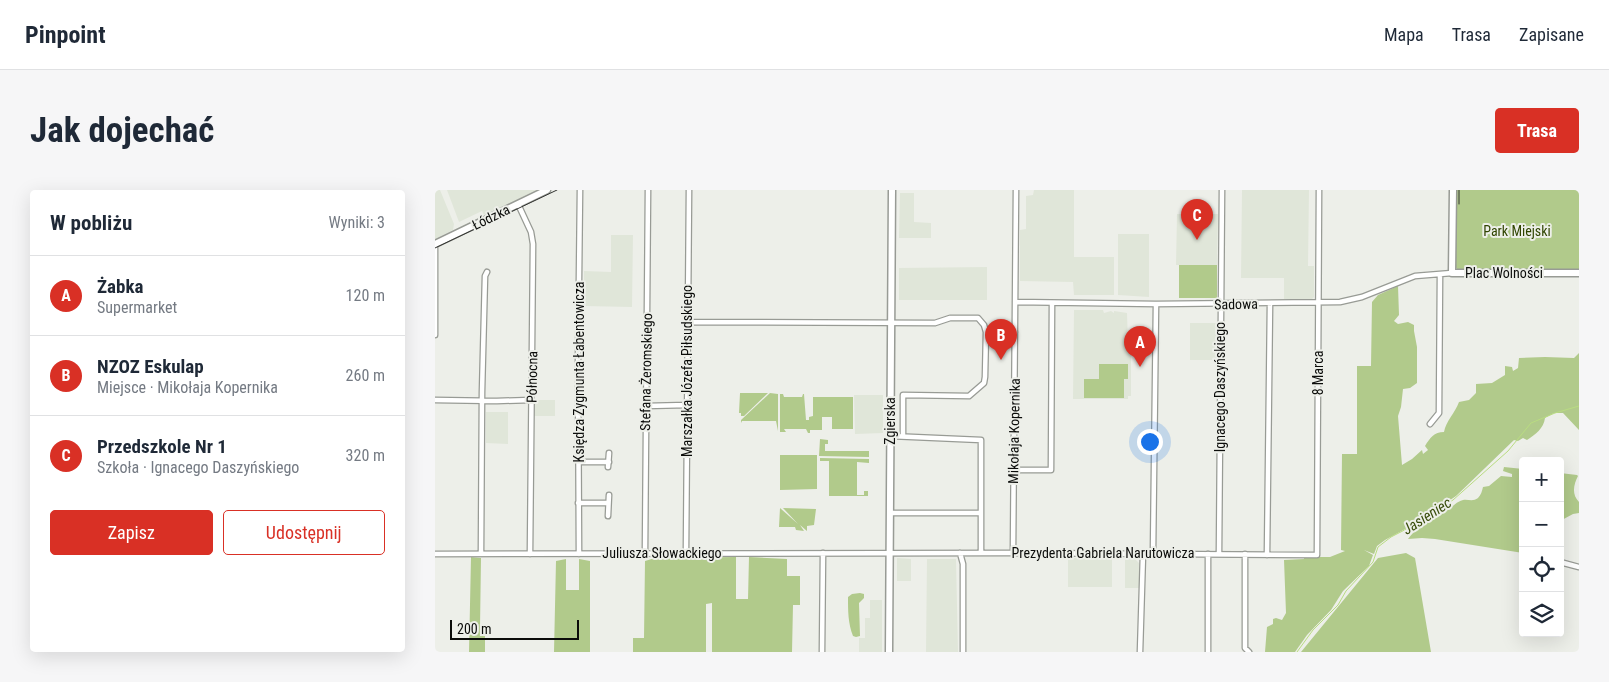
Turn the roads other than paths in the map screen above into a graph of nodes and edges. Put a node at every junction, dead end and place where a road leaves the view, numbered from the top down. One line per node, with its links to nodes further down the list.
1 (547, 190): 10 (main road, Łódzka)
2 (580, 190): 37 (street, Księdza Zygmunta Łabentowicza)
3 (649, 190): 32 (street, Stefana Żeromskiego)
4 (689, 190): 23 (street, Marszałka Józefa Piłsudskiego)
5 (892, 190): 24 (main road, Zgierska)
6 (1016, 190): 17 (street, Mikołaja Kopernika)
7 (1222, 190): 22 (street, Ignacego Daszyńskiego)
8 (1319, 190): 20 (street, 8 Marca)
9 (1453, 190): 14 (main road, Plac Wolności)
10 (518, 204): 11 (main road, Łódzka); 29 (street, Północna)
11 (435, 244)
12 (435, 248): 27 (street)
13 (487, 272): 30 (street)
14 (1452, 273): 15 (main road, Plac Wolności); 16 (street, Sadowa)
15 (1579, 273)
16 (1440, 274): 20 (street, Sadowa); 33 (street)
17 (1015, 302): 18 (street, Sadowa); 26 (street, Mikołaja Kopernika)
18 (1052, 302): 21 (street, Sadowa); 38 (street)
19 (1270, 303): 20 (street, Sadowa); 22 (street, Sadowa); 61 (street)
20 (1318, 303): 62 (street, 8 Marca)
21 (1156, 304): 22 (street, Sadowa); 57 (street)
22 (1221, 304): 59 (street, Ignacego Daszyńskiego)
23 (688, 322): 24 (street); 31 (street, Marszałka Józefa Piłsudskiego)
24 (891, 323): 25 (street); 34 (main road, Zgierska)
25 (986, 332): 26 (street); 35 (street)
26 (1015, 332): 38 (street, Mikołaja Kopernika)
27 (435, 335)
28 (435, 400): 30 (street)
29 (531, 400): 30 (street); 54 (street, Północna)
30 (483, 401): 53 (street)
31 (687, 405): 32 (street); 45 (street, Marszałka Józefa Piłsudskiego)
32 (646, 406): 46 (street, Stefana Żeromskiego)
33 (1430, 424)
34 (890, 436): 35 (street); 42 (main road, Zgierska)
35 (903, 436): 43 (street)
36 (609, 453): 37 (street)
37 (579, 462): 40 (street, Księdza Zygmunta Łabentowicza)
38 (1013, 470): 51 (street, Mikołaja Kopernika)
39 (609, 496): 41 (street)
40 (578, 503): 41 (street); 55 (street, Księdza Zygmunta Łabentowicza)
41 (608, 504): 44 (street)
42 (890, 513): 43 (street); 48 (main road, Zgierska)
43 (981, 514): 50 (street)
44 (608, 516)
45 (686, 552): 46 (street, Juliusza Słowackiego); 47 (street, Juliusza Słowackiego)
46 (645, 553): 55 (street, Juliusza Słowackiego)
47 (823, 553): 48 (street, Juliusza Słowackiego); 65 (street)
48 (890, 553): 49 (street, Prezydenta Gabriela Narutowicza); 66 (main road, Zgierska)
49 (960, 553): 50 (street, Prezydenta Gabriela Narutowicza); 67 (street)
50 (981, 553): 51 (street, Prezydenta Gabriela Narutowicza)
51 (1013, 553): 56 (street, Prezydenta Gabriela Narutowicza)
52 (435, 554): 53 (street, Juliusza Słowackiego)
53 (481, 554): 54 (street, Juliusza Słowackiego)
54 (530, 554): 55 (street, Juliusza Słowackiego)
55 (579, 554)
56 (1143, 554): 57 (street, Prezydenta Gabriela Narutowicza); 68 (street)
57 (1153, 554): 58 (street, Prezydenta Gabriela Narutowicza)
58 (1208, 554): 59 (street, Prezydenta Gabriela Narutowicza); 69 (street)
59 (1219, 554): 60 (street, Prezydenta Gabriela Narutowicza)
60 (1245, 554): 61 (street, Prezydenta Gabriela Narutowicza); 70 (street)
61 (1267, 554): 62 (street, Prezydenta Gabriela Narutowicza)
62 (1317, 555)
63 (1564, 563): 64 (street)
64 (1579, 567)
65 (822, 652)
66 (889, 652)
67 (963, 652)
68 (1140, 652)
69 (1207, 652)
70 (1249, 652)

